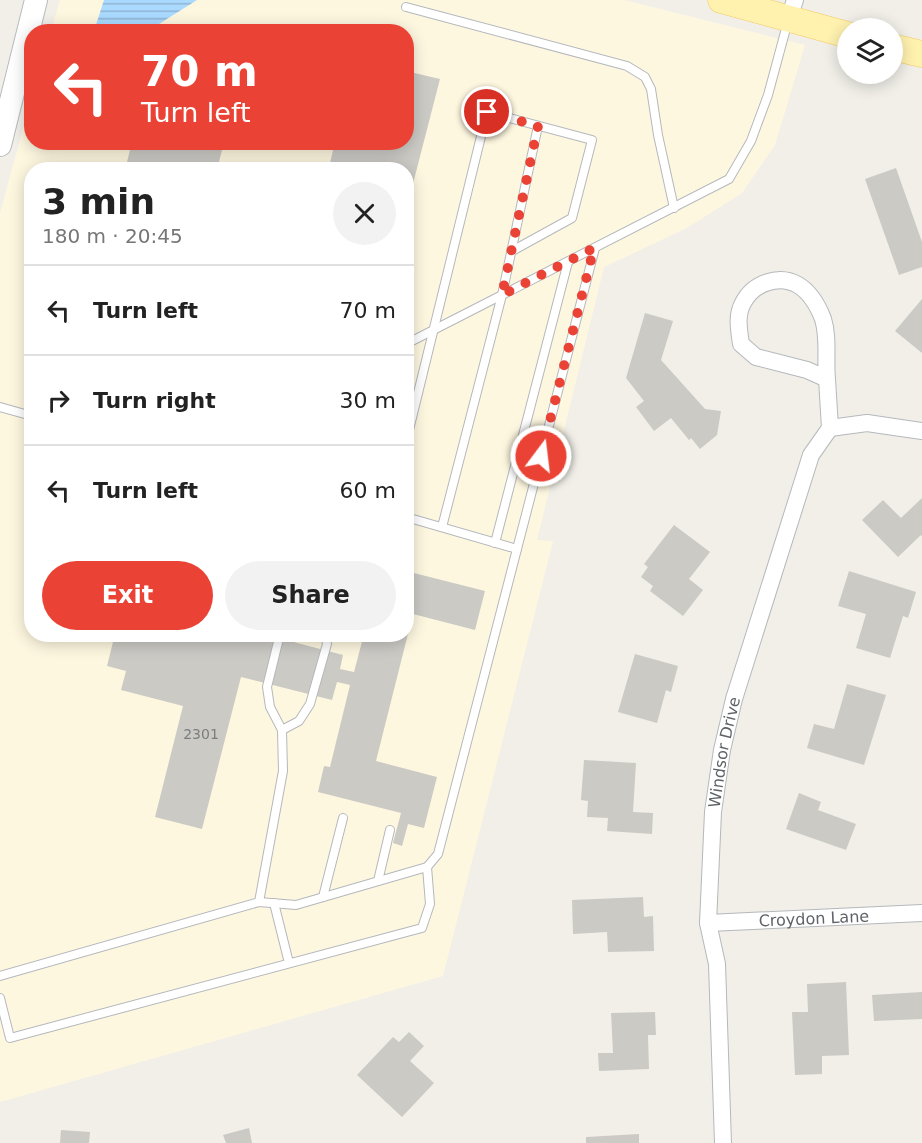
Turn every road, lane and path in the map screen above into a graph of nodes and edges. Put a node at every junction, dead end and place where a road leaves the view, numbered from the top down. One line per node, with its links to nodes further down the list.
1 (36, 0): 5 (main road)
2 (721, 0): 4 (main road)
3 (406, 7): 12 (lane)
4 (792, 9): 6 (main road); 12 (lane)
5 (30, 24)
6 (837, 30)
7 (24, 48): 11 (main road)
8 (903, 49): 9 (main road)
9 (922, 54)
10 (538, 126): 14 (lane); 14 (lane); 17 (lane)
11 (0, 145)
12 (674, 208): 13 (lane)
13 (594, 248): 15 (lane); 28 (lane)
14 (512, 251): 16 (lane)
15 (568, 262): 16 (lane); 27 (lane)
16 (502, 295): 17 (lane); 26 (lane)
17 (433, 331): 18 (lane); 21 (lane)
18 (414, 340)
19 (827, 379): 19 (street); 23 (street)
20 (0, 407): 22 (lane)
21 (414, 409)
22 (24, 414)
23 (830, 428): 24 (street); 40 (street, Windsor Drive)
24 (922, 431)
25 (414, 519): 26 (lane)
26 (442, 527): 27 (lane)
27 (495, 543): 28 (lane)
28 (517, 549): 34 (lane)
29 (278, 642): 31 (lane)
30 (327, 642): 31 (lane)
31 (282, 730): 37 (lane)
32 (343, 818): 36 (lane)
33 (390, 830): 35 (lane)
34 (427, 867): 35 (lane); 41 (lane)
35 (378, 881): 36 (lane)
36 (323, 897): 38 (lane)
37 (259, 902): 38 (lane); 42 (lane)
38 (274, 903): 41 (lane)
39 (922, 913): 40 (street, Croydon Lane)
40 (708, 923): 44 (street, Windsor Drive)
41 (290, 963): 43 (lane)
42 (0, 976)
43 (0, 998)
44 (723, 1143)

